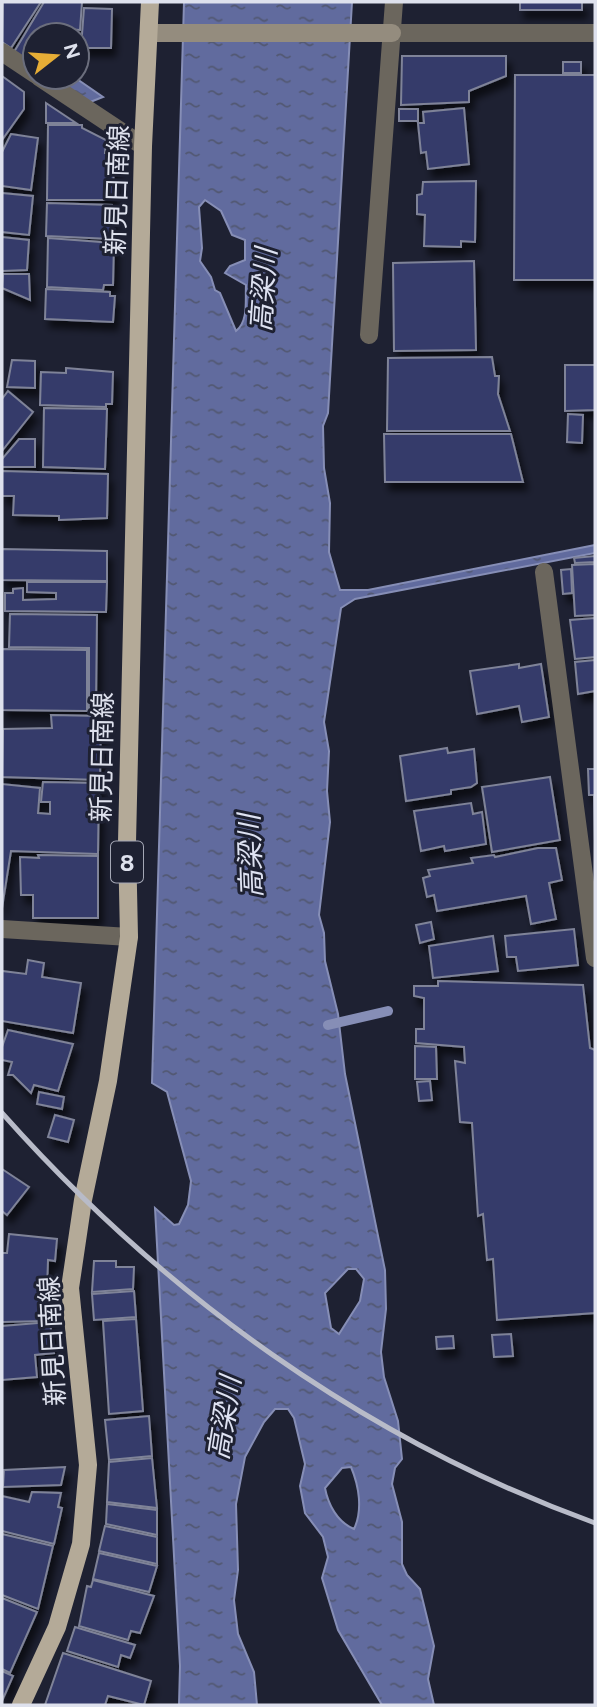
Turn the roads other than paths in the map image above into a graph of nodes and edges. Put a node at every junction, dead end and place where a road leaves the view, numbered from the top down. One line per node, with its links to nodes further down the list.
1 (150, 2): 3 (main road, 新見日南線 / 8)
2 (394, 2): 4 (street)
3 (150, 33): 4 (street); 9 (main road, 新見日南線 / 8)
4 (392, 33): 5 (street); 10 (street)
5 (595, 33)
6 (2, 52): 7 (street)
7 (21, 65)
8 (60, 91): 9 (street)
9 (144, 146): 13 (main road, 新見日南線 / 8)
10 (369, 335)
11 (544, 572): 14 (street)
12 (2, 929): 13 (street)
13 (129, 937): 15 (main road, 新見日南線 / 8)
14 (595, 958)
15 (21, 1705)

